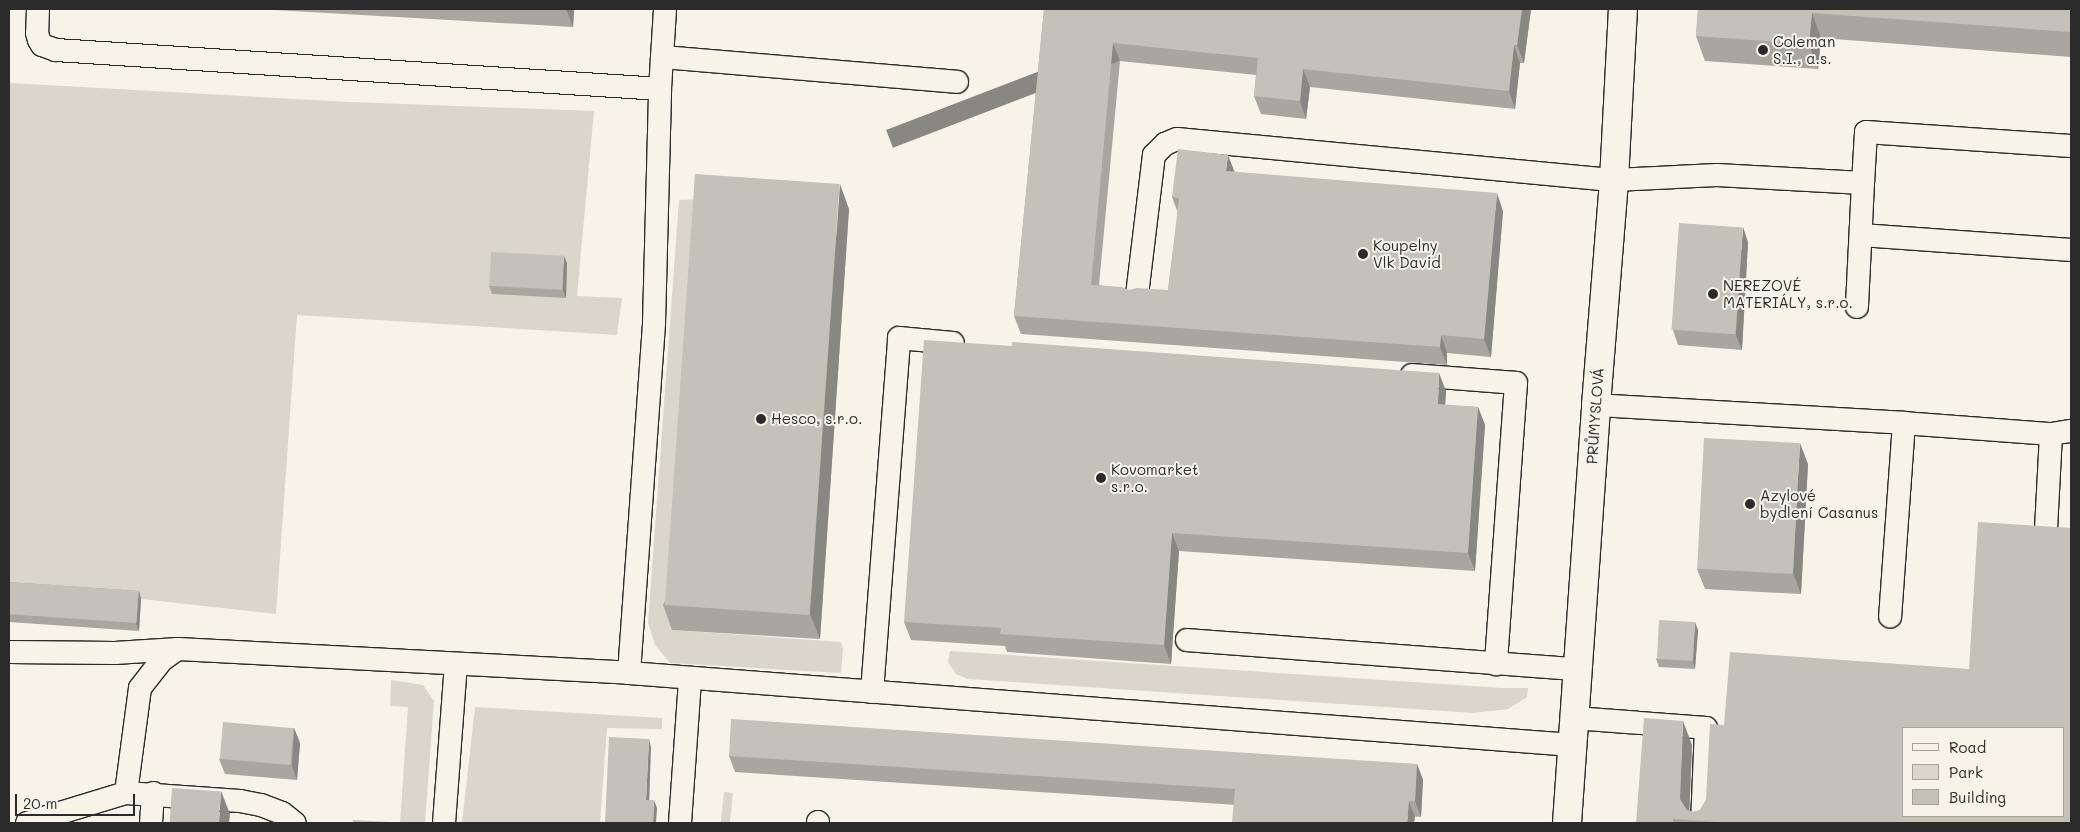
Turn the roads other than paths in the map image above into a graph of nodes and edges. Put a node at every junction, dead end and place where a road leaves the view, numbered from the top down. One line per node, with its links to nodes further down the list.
1 (38, 9): 6 (lane)
2 (665, 9): 4 (lane)
3 (1623, 9): 8 (street, PRŮMYSLOVÁ)
4 (662, 57): 5 (lane); 6 (lane)
5 (957, 82)
6 (660, 88): 27 (lane)
7 (2071, 146): 9 (lane)
8 (1614, 180): 9 (lane); 12 (lane); 16 (street, PRŮMYSLOVÁ)
9 (1863, 183): 10 (lane)
10 (1861, 235): 11 (lane); 13 (lane)
11 (2071, 250)
12 (1137, 296)
13 (1857, 307)
14 (970, 344): 29 (lane)
15 (1389, 373): 25 (lane)
16 (1596, 405): 17 (lane); 26 (street, PRŮMYSLOVÁ)
17 (1904, 423): 18 (lane); 20 (lane)
18 (2061, 432): 19 (lane)
19 (2046, 531)
20 (1890, 616)
21 (1187, 640): 25 (lane)
22 (178, 649): 23 (lane); 24 (lane); 32 (lane)
23 (9, 652)
24 (456, 664): 27 (lane); 37 (lane)
25 (1496, 664): 26 (lane)
26 (1577, 669): 30 (street, PRŮMYSLOVÁ)
27 (629, 673): 28 (lane)
28 (690, 679): 29 (lane); 38 (lane)
29 (872, 692): 31 (lane)
30 (1574, 718): 31 (street, PRŮMYSLOVÁ); 40 (lane)
31 (1572, 745): 39 (street, PRŮMYSLOVÁ)
32 (126, 793): 33 (lane); 34 (lane)
33 (153, 793): 35 (lane); 36 (lane)
34 (27, 823)
35 (151, 823)
36 (295, 823)
37 (444, 823)
38 (680, 823)
39 (1567, 823)
40 (1702, 823)

